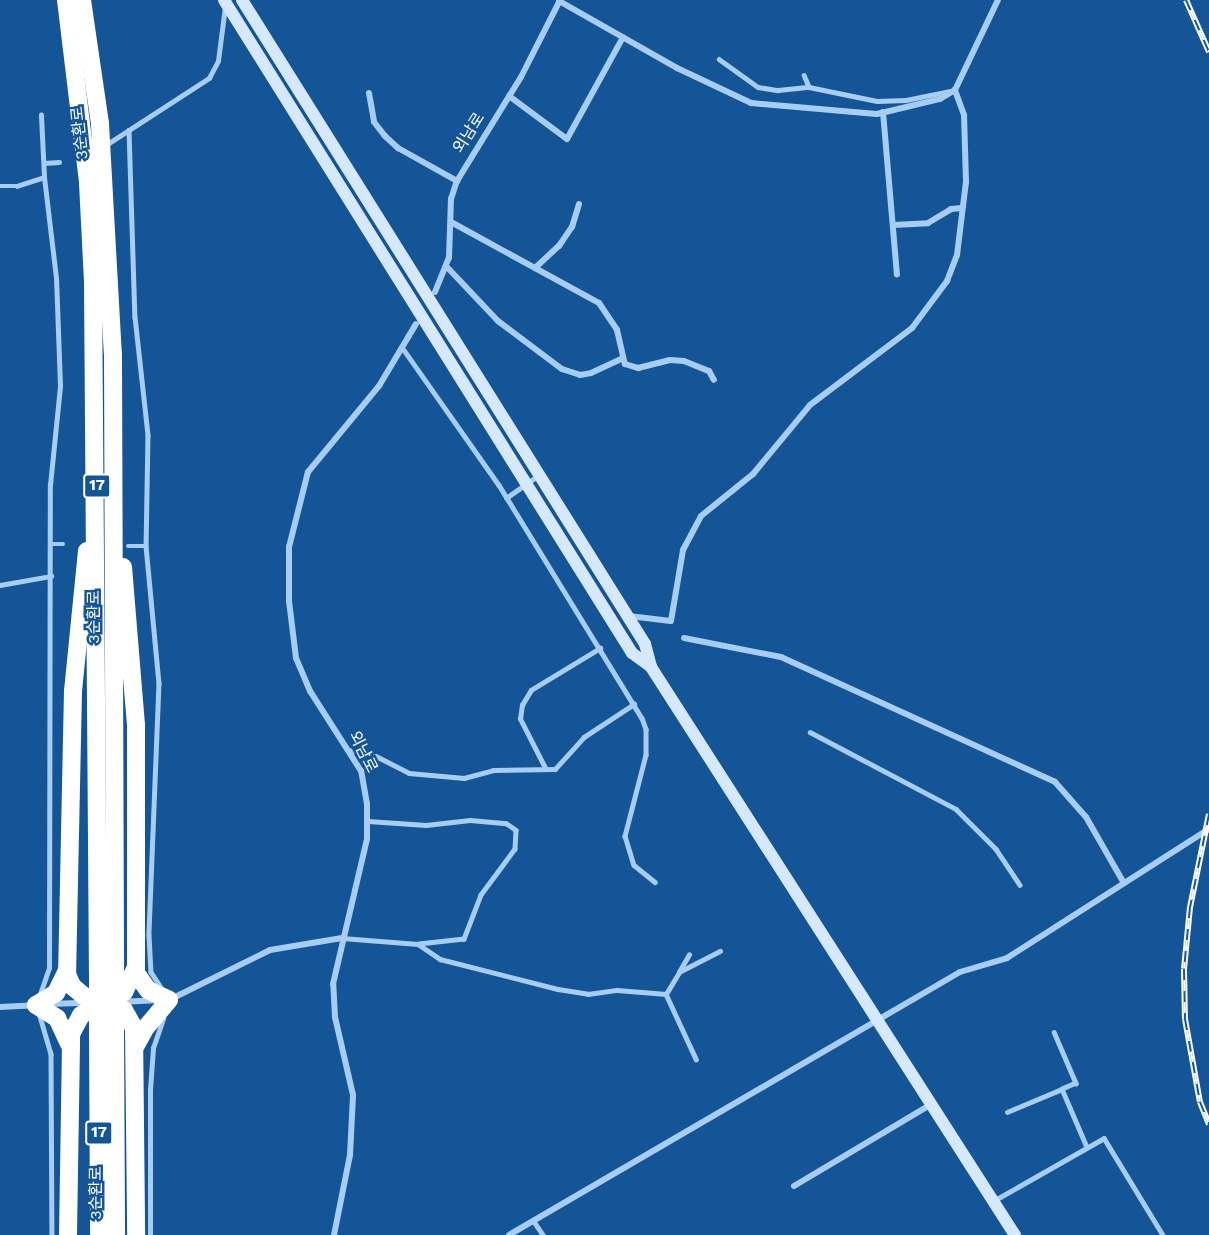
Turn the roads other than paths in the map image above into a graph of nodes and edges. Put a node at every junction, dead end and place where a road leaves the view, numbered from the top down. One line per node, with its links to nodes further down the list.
1 (66, 0): 35 (highway, 3순환로 / 17)
2 (82, 0): 35 (highway, 3순환로 / 17)
3 (242, 0): 36 (street)
4 (560, 0): 7 (street); 13 (street, 외남로)
5 (998, 0): 11 (street)
6 (225, 2): 16 (lane); 37 (street)
7 (623, 37): 13 (street); 14 (street)
8 (719, 59): 10 (lane)
9 (804, 75): 10 (lane)
10 (809, 87): 11 (lane)
11 (955, 90): 14 (street); 24 (street)
12 (369, 93): 21 (street)
13 (509, 96): 21 (street, 외남로)
14 (883, 112): 26 (street)
15 (42, 115): 19 (lane)
16 (129, 130): 17 (lane); 42 (lane)
17 (106, 145)
18 (59, 162): 19 (lane)
19 (44, 163): 20 (lane)
20 (44, 177): 22 (lane); 39 (lane)
21 (457, 181): 25 (street, 외남로)
22 (0, 186)
23 (579, 204): 28 (street)
24 (962, 208): 26 (street); 45 (street)
25 (451, 222): 27 (street, 외남로); 28 (street)
26 (893, 225): 29 (street)
27 (446, 266): 30 (street, 외남로); 33 (street)
28 (535, 268): 33 (street)
29 (897, 274)
30 (435, 292)
31 (416, 324): 32 (street, 외남로)
32 (404, 350): 38 (lane); 51 (street, 외남로)
33 (623, 358): 34 (street)
34 (714, 380)
35 (105, 451): 62 (highway); 63 (highway); 71 (highway, 3순환로 / 17, bridge)
36 (539, 475): 37 (lane); 45 (street)
37 (526, 484): 38 (lane); 48 (street)
38 (506, 498): 47 (lane)
39 (50, 544): 40 (lane); 43 (lane)
40 (63, 544)
41 (128, 546): 42 (lane)
42 (146, 546): 66 (lane)
43 (51, 576): 44 (lane); 68 (lane)
44 (0, 585)
45 (628, 616): 48 (street)
46 (684, 638): 56 (street)
47 (600, 648): 49 (lane); 52 (lane)
48 (651, 667): 70 (street)
49 (634, 704): 52 (lane); 55 (lane)
50 (810, 732): 57 (lane)
51 (349, 750): 52 (lane); 53 (street, 외남로)
52 (544, 768)
53 (368, 821): 58 (street, 외남로); 59 (lane)
54 (1209, 830): 56 (street)
55 (655, 882)
56 (1124, 884): 70 (street)
57 (1020, 885)
58 (342, 938): 59 (lane); 66 (street); 89 (street, 외남로)
59 (418, 944): 65 (lane)
60 (720, 951): 64 (lane)
61 (688, 955): 64 (lane)
62 (135, 969): 66 (highway); 67 (highway)
63 (67, 970): 67 (highway); 68 (highway)
64 (679, 972): 65 (lane)
65 (666, 994): 75 (lane)
66 (169, 1000): 67 (street); 73 (highway); 88 (lane)
67 (107, 1002): 68 (street); 73 (highway); 74 (highway)
68 (36, 1005): 69 (street); 74 (highway); 83 (lane)
69 (0, 1007)
70 (876, 1021): 77 (street); 82 (street)
71 (107, 1031): 85 (highway, 3순환로 / 17); 86 (highway, 3순환로 / 17)
72 (1054, 1032): 76 (lane)
73 (136, 1045): 87 (highway)
74 (69, 1046): 84 (highway)
75 (696, 1059)
76 (1062, 1089): 78 (lane); 79 (lane)
77 (930, 1105): 80 (street); 81 (street)
78 (1007, 1112)
79 (1088, 1147): 81 (lane); 93 (lane)
80 (794, 1186)
81 (993, 1201): 92 (street)
82 (532, 1220): 90 (street); 91 (lane)
83 (52, 1235)
84 (68, 1235)
85 (99, 1235)
86 (116, 1235)
87 (136, 1235)
88 (150, 1235)
89 (334, 1235)
90 (509, 1235)
91 (543, 1235)
92 (1015, 1235)
93 (1163, 1235)

